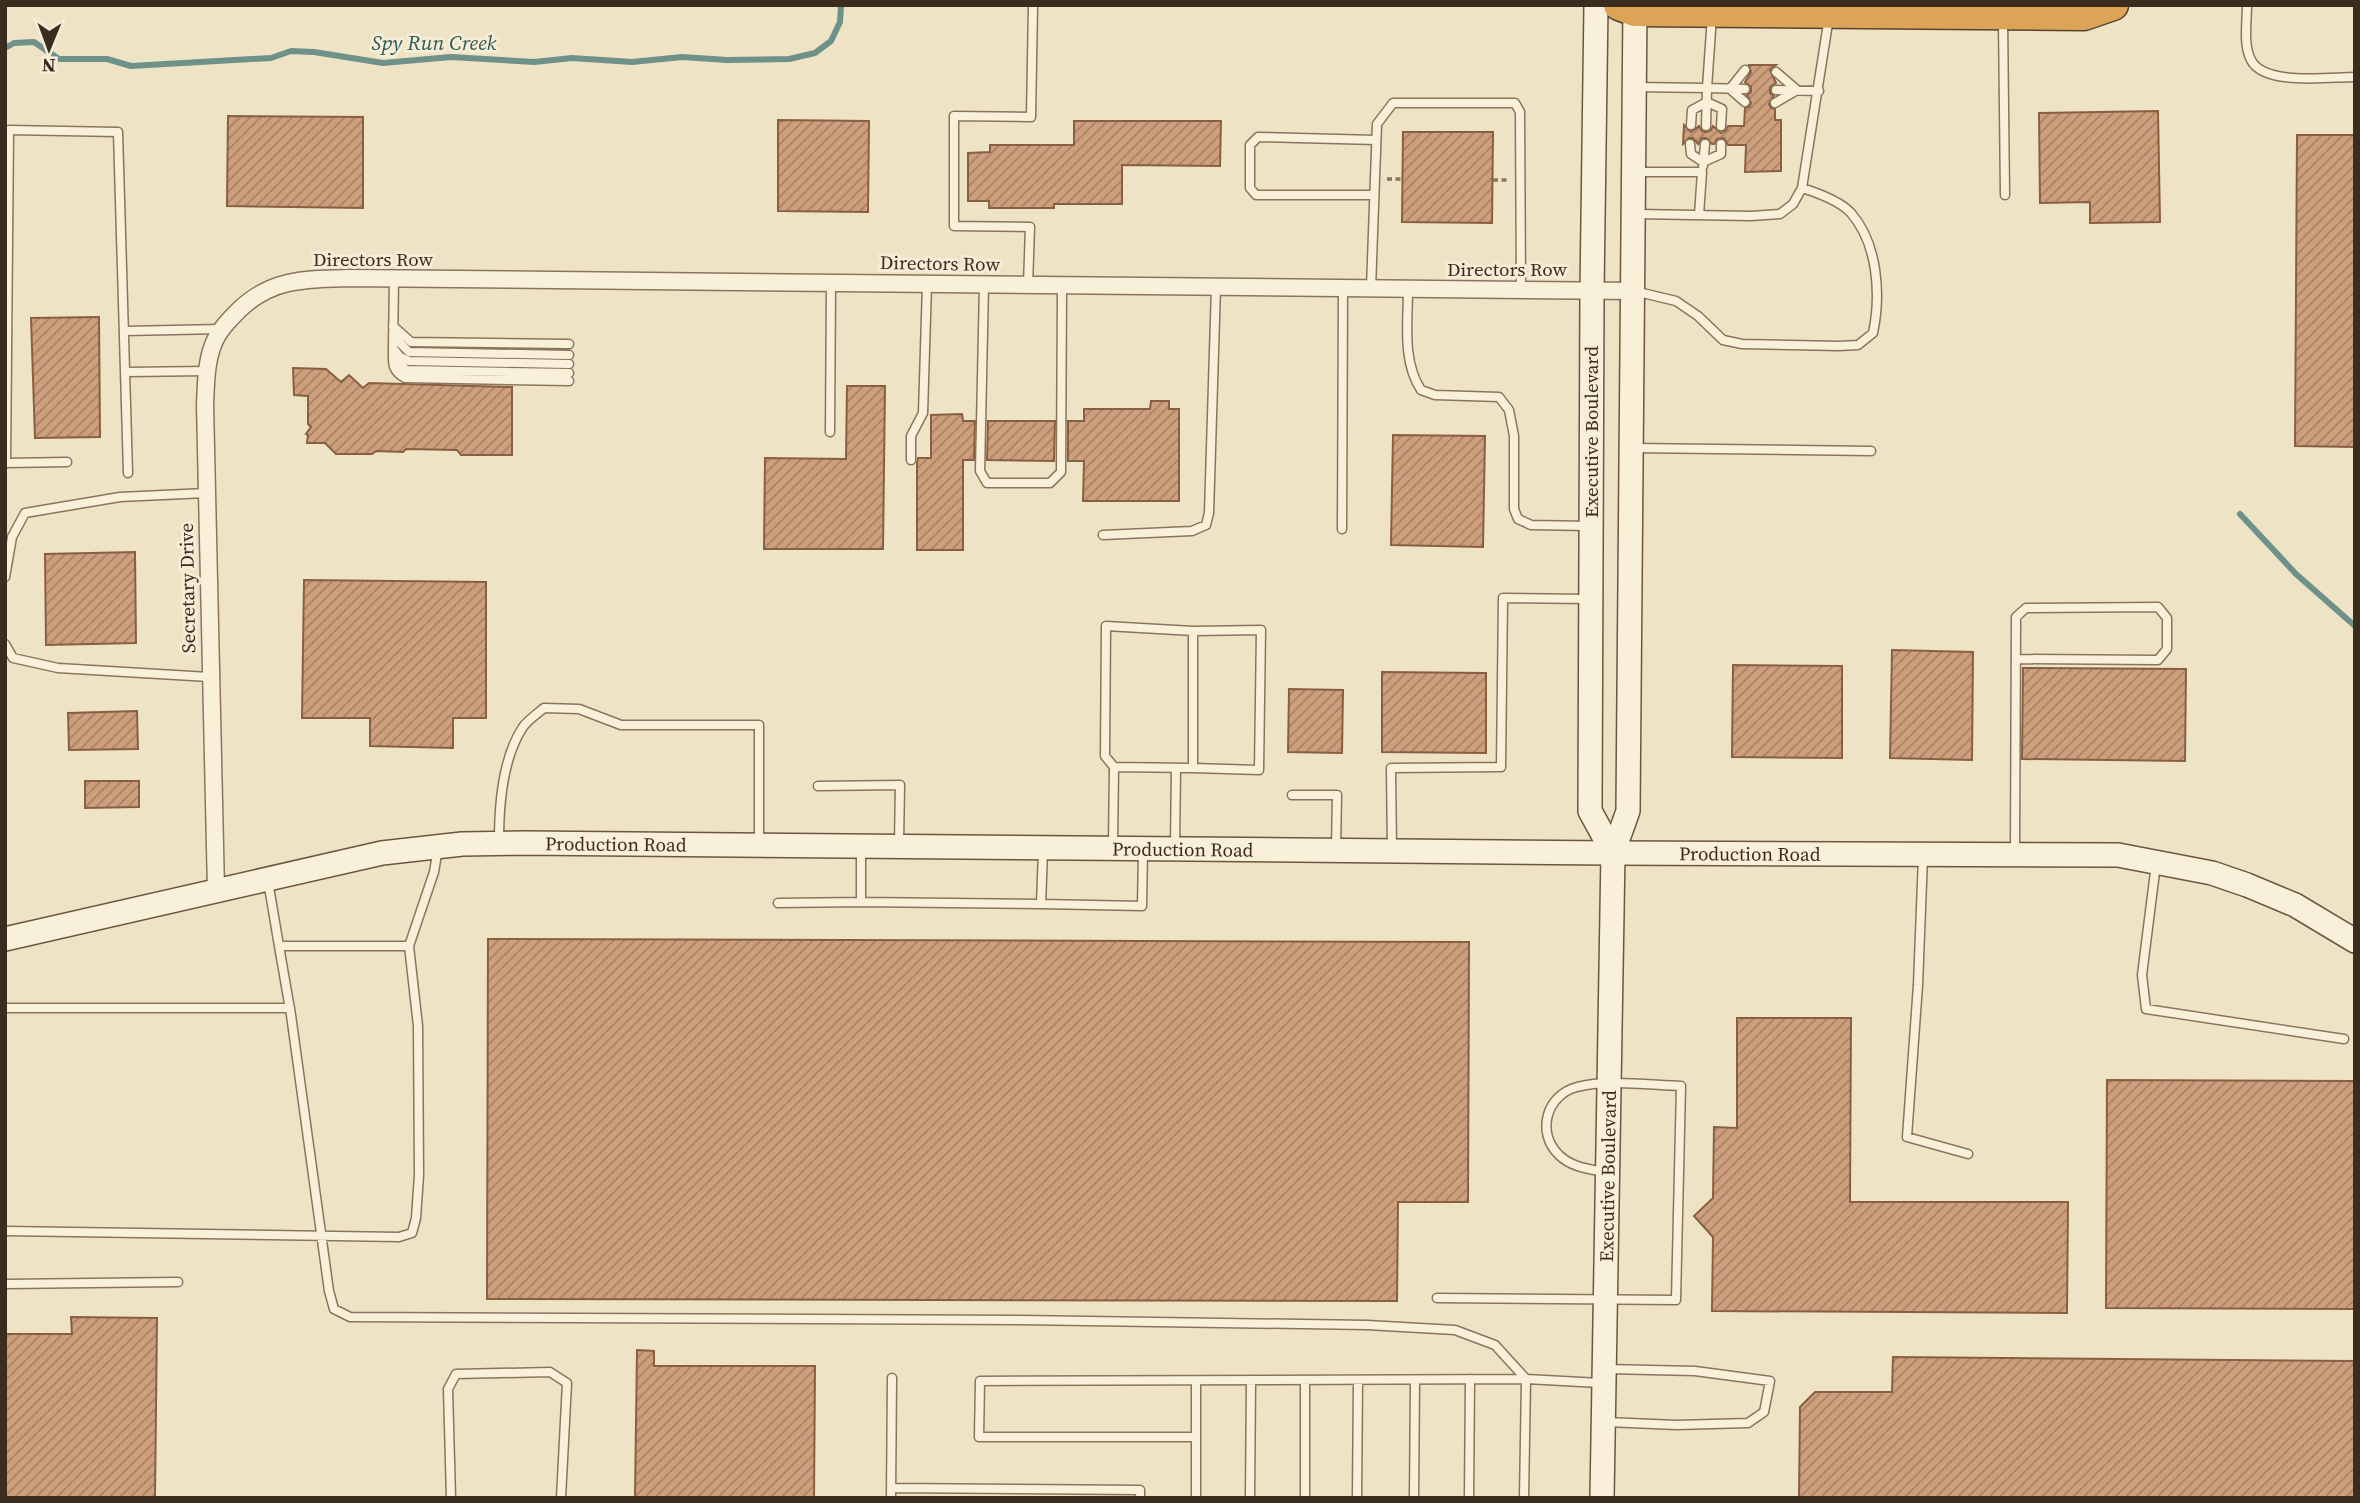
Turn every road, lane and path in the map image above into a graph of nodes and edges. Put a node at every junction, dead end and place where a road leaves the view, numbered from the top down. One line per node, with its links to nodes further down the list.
1 (1033, 5): 41 (lane)
2 (1596, 5): 48 (street, Executive Boulevard)
3 (2113, 5): 8 (highway)
4 (2246, 5): 11 (lane)
5 (1630, 7): 7 (highway); 12 (street, Executive Boulevard)
6 (1829, 11): 7 (highway); 8 (highway); 18 (lane)
7 (1712, 13): 13 (lane)
8 (2003, 13): 34 (lane)
9 (1745, 70): 14 (lane)
10 (1776, 72): 17 (lane)
11 (2355, 77)
12 (1635, 87): 13 (lane); 30 (street, Executive Boulevard)
13 (1707, 88): 14 (lane); 19 (lane)
14 (1730, 89): 15 (lane); 20 (lane)
15 (1745, 89)
16 (1776, 90): 17 (lane)
17 (1797, 90): 18 (lane); 21 (lane)
18 (1819, 91): 32 (lane)
19 (1707, 102): 22 (lane); 23 (lane); 24 (lane)
20 (1745, 102)
21 (1776, 103)
22 (1690, 125)
23 (1706, 126)
24 (1721, 126)
25 (1376, 140): 33 (lane); 33 (lane); 47 (lane)
26 (1690, 144): 29 (lane)
27 (1705, 144): 29 (lane)
28 (1721, 144): 29 (lane)
29 (1703, 162): 31 (lane)
30 (1635, 172): 31 (lane); 35 (street, Executive Boulevard)
31 (1702, 172): 36 (lane)
32 (1802, 188): 36 (lane); 49 (lane)
33 (1374, 195): 45 (lane)
34 (2005, 195)
35 (1635, 214): 36 (lane); 49 (street, Executive Boulevard)
36 (1699, 215)
37 (394, 279): 38 (street, Directors Row); 50 (street, Directors Row); 51 (lane)
38 (831, 284): 39 (street, Directors Row); 60 (lane)
39 (927, 285): 40 (street, Directors Row); 63 (lane)
40 (985, 285): 41 (street, Directors Row); 42 (lane)
41 (1028, 285): 42 (street, Directors Row)
42 (1062, 286): 43 (street, Directors Row)
43 (1216, 287): 44 (street, Directors Row); 69 (lane)
44 (1343, 288): 45 (street, Directors Row); 68 (lane)
45 (1371, 289): 46 (street, Directors Row)
46 (1408, 289): 47 (street, Directors Row); 67 (lane)
47 (1521, 290): 48 (street, Directors Row)
48 (1592, 290): 49 (street, Directors Row); 67 (street, Executive Boulevard)
49 (1634, 291): 61 (street, Executive Boulevard)
50 (250, 299): 52 (street, Secretary Drive)
51 (393, 326): 54 (lane); 55 (lane)
52 (222, 329): 53 (lane); 58 (street, Secretary Drive)
53 (125, 331): 59 (lane); 64 (lane)
54 (393, 336): 56 (lane); 57 (lane)
55 (569, 344)
56 (393, 352): 57 (lane); 57 (lane)
57 (569, 368)
58 (207, 371): 59 (lane); 66 (street, Secretary Drive)
59 (126, 372): 65 (lane)
60 (830, 432)
61 (1632, 448): 62 (lane); 92 (street, Executive Boulevard)
62 (1871, 451)
63 (911, 460)
64 (67, 462)
65 (128, 473)
66 (206, 493): 70 (lane); 75 (street, Secretary Drive)
67 (1591, 526): 71 (street, Executive Boulevard)
68 (1342, 528)
69 (1103, 535)
70 (5, 577)
71 (1591, 599): 91 (lane); 92 (street, Executive Boulevard)
72 (1193, 631): 76 (lane); 78 (lane); 78 (lane)
73 (5, 644): 75 (lane)
74 (2016, 659): 74 (lane); 94 (lane)
75 (209, 677): 97 (street, Secretary Drive)
76 (1114, 767): 77 (lane); 87 (lane)
77 (1176, 768): 78 (lane); 89 (lane)
78 (1193, 768)
79 (818, 786): 84 (lane)
80 (1292, 795): 90 (lane)
81 (499, 843): 82 (street, Production Road); 82 (lane); 85 (street, Production Road)
82 (759, 845): 83 (street, Production Road)
83 (861, 846): 84 (street, Production Road); 98 (lane)
84 (899, 846): 86 (street, Production Road)
85 (438, 847): 96 (street, Production Road); 104 (lane)
86 (1043, 848): 87 (street, Production Road); 100 (lane)
87 (1112, 848): 88 (street, Production Road)
88 (1143, 849): 89 (street, Production Road); 100 (lane)
89 (1175, 849): 90 (street, Production Road)
90 (1336, 851): 91 (street, Production Road)
91 (1392, 851): 92 (street, Production Road)
92 (1612, 853): 93 (street, Production Road); 108 (street, Executive Boulevard)
93 (1923, 854): 94 (street, Production Road); 109 (lane)
94 (2015, 854): 95 (street, Production Road)
95 (2157, 861): 102 (street, Production Road); 107 (lane)
96 (268, 878): 97 (street, Production Road); 103 (lane)
97 (216, 890): 101 (street, Production Road)
98 (862, 902): 99 (lane); 100 (lane)
99 (778, 903)
100 (1041, 904)
101 (5, 939)
102 (2355, 941)
103 (279, 946): 104 (lane); 106 (lane)
104 (409, 946): 112 (lane)
105 (5, 1008): 106 (lane)
106 (290, 1008): 112 (lane)
107 (2344, 1039)
108 (1609, 1084): 110 (street, Executive Boulevard); 110 (lane); 116 (lane)
109 (1968, 1154)
110 (1607, 1173): 116 (street, Executive Boulevard)
111 (5, 1231): 112 (lane)
112 (320, 1236): 120 (lane)
113 (178, 1282): 114 (lane)
114 (5, 1284)
115 (1437, 1298): 116 (lane)
116 (1605, 1301): 117 (street, Executive Boulevard)
117 (1604, 1376): 120 (lane); 126 (street, Executive Boulevard); 126 (lane)
118 (892, 1378): 128 (lane)
119 (1470, 1379): 120 (lane); 124 (lane); 141 (lane)
120 (1526, 1379): 142 (lane)
121 (1251, 1380): 122 (lane); 125 (lane); 137 (lane)
122 (1305, 1380): 123 (lane); 138 (lane)
123 (1358, 1380): 124 (lane); 139 (lane)
124 (1415, 1380): 140 (lane)
125 (1196, 1381): 127 (lane); 127 (lane)
126 (1603, 1422): 143 (street, Executive Boulevard)
127 (1196, 1437): 136 (lane)
128 (891, 1488): 129 (lane); 134 (lane)
129 (978, 1493): 130 (lane)
130 (1031, 1493): 131 (lane)
131 (1088, 1494): 135 (lane)
132 (451, 1498): 133 (lane)
133 (561, 1498)
134 (891, 1498)
135 (1140, 1498)
136 (1196, 1498)
137 (1250, 1498)
138 (1305, 1498)
139 (1357, 1498)
140 (1414, 1498)
141 (1469, 1498)
142 (1524, 1498)
143 (1601, 1498)

